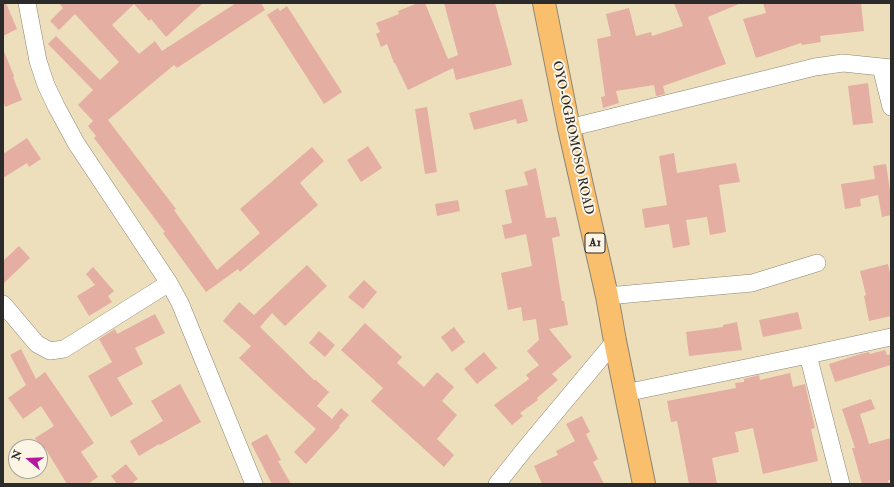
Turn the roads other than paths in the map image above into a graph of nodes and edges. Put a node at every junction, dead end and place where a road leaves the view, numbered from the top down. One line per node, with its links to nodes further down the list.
1 (27, 3): 7 (street)
2 (544, 3): 5 (highway, OYO-OGBOMOSO ROAD / A1)
3 (886, 68): 4 (street); 5 (street)
4 (891, 107)
5 (569, 128): 8 (highway, OYO-OGBOMOSO ROAD / A1)
6 (817, 263): 8 (street)
7 (169, 284): 9 (street); 14 (street)
8 (607, 296): 11 (highway, OYO-OGBOMOSO ROAD / A1)
9 (3, 304)
10 (891, 337): 12 (street)
11 (615, 341): 13 (highway, OYO-OGBOMOSO ROAD / A1); 15 (street)
12 (808, 355): 13 (street); 17 (street)
13 (625, 393): 16 (highway, OYO-OGBOMOSO ROAD / A1)
14 (254, 484)
15 (497, 484)
16 (644, 484)
17 (842, 484)

